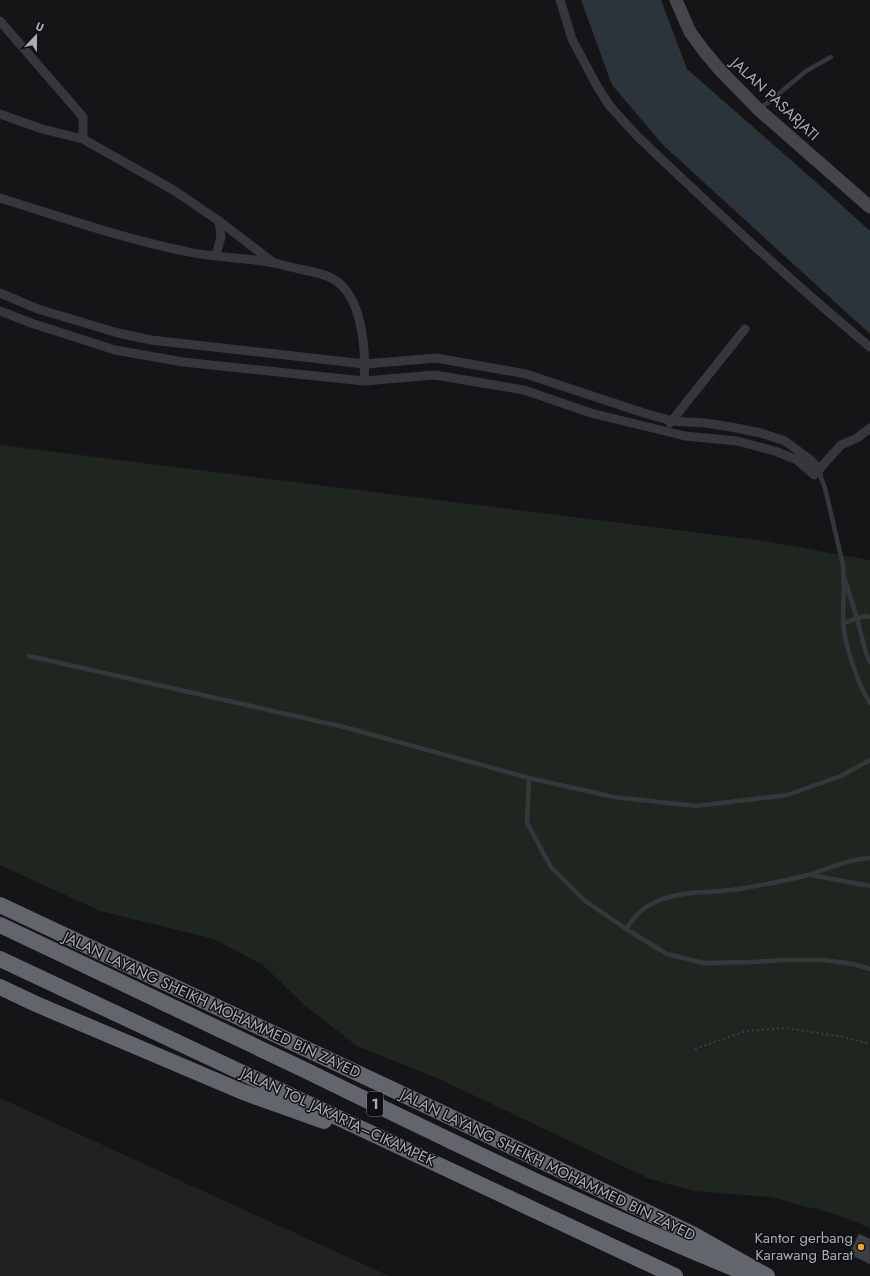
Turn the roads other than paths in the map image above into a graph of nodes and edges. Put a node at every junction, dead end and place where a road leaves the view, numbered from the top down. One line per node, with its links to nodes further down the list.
1 (560, 0): 16 (street)
2 (676, 0): 5 (main road, JALAN PASARJATI)
3 (0, 21): 7 (street)
4 (831, 57): 5 (lane)
5 (758, 109): 9 (main road, JALAN PASARJATI)
6 (0, 114): 7 (street)
7 (83, 139): 10 (street)
8 (0, 198): 11 (street)
9 (870, 207)
10 (218, 221): 11 (street); 12 (street)
11 (216, 256): 12 (street)
12 (274, 263): 17 (street)
13 (0, 293): 17 (street)
14 (0, 311): 18 (street)
15 (745, 329): 19 (street)
16 (870, 347)
17 (365, 364): 18 (street); 19 (street)
18 (364, 381): 21 (street)
19 (672, 420): 21 (street); 22 (street)
20 (870, 428): 22 (street)
21 (664, 431): 22 (street)
22 (818, 474): 23 (lane)
23 (844, 577): 25 (lane); 26 (lane)
24 (870, 617): 25 (lane)
25 (857, 618): 26 (lane); 28 (lane)
26 (843, 623): 29 (lane)
27 (29, 656): 31 (lane)
28 (870, 662)
29 (870, 703)
30 (870, 760): 31 (lane)
31 (529, 778): 37 (lane)
32 (870, 858): 33 (lane)
33 (809, 874): 34 (lane); 37 (lane)
34 (870, 886)
35 (0, 905): 44 (highway, JALAN LAYANG SHEIKH MOHAMMED BIN ZAYED / 1)
36 (0, 925): 43 (highway, JALAN TOL JAKARTA–CIKAMPEK / 1)
37 (626, 929): 39 (lane)
38 (0, 959): 41 (highway, JALAN TOL JAKARTA–CIKAMPEK / 1)
39 (870, 969)
40 (0, 987): 41 (highway, 1)
41 (407, 1150): 42 (highway, JALAN TOL JAKARTA–CIKAMPEK / 1)
42 (675, 1276)
43 (753, 1276)
44 (767, 1276)

